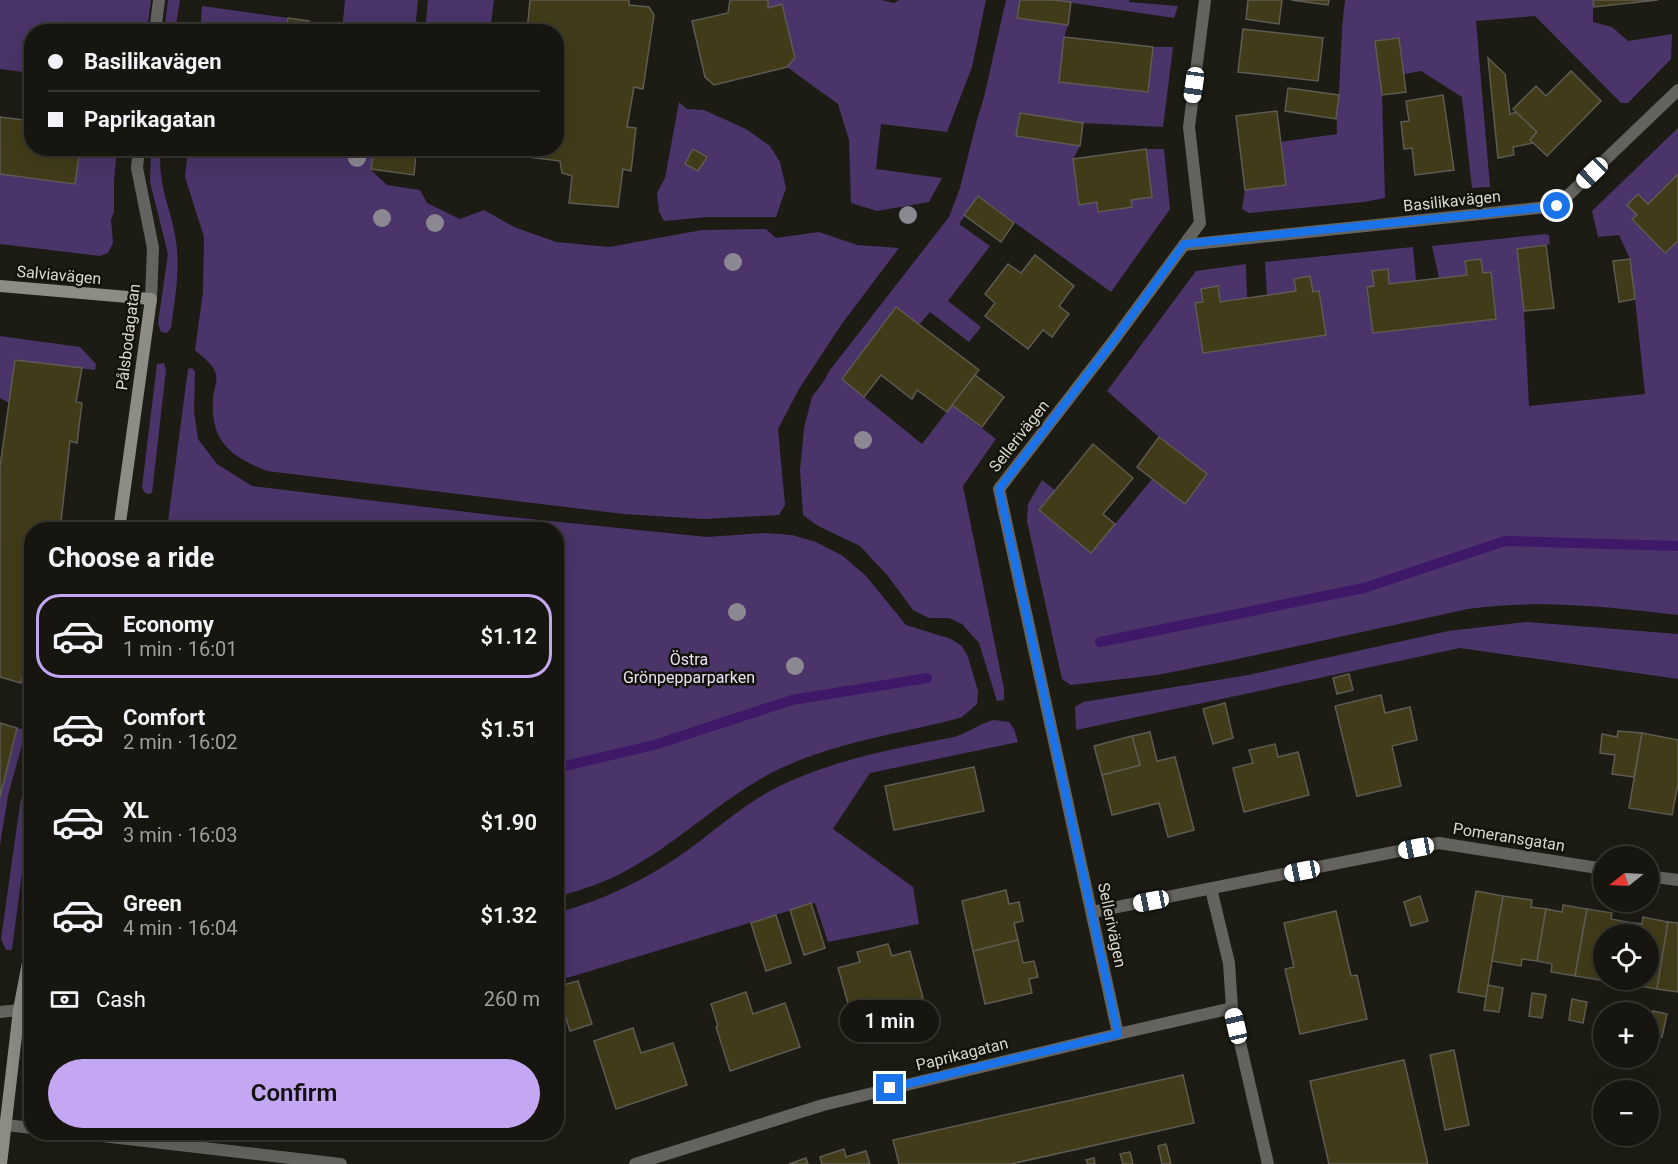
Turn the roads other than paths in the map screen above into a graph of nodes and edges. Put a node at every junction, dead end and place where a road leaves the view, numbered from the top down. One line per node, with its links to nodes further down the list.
1 (159, 0): 3 (street)
2 (1205, 0): 6 (street, Sellerivägen)
3 (156, 24)
4 (1678, 90): 6 (street, Basilikavägen)
5 (139, 156): 8 (street, Pålsbodagatan)
6 (1184, 244): 14 (street, Sellerivägen)
7 (0, 286): 8 (street, Salviavägen)
8 (150, 299): 9 (street, Pålsbodagatan)
9 (120, 522)
10 (1593, 867): 13 (street, Pomeransgatan)
11 (1659, 877): 12 (street)
12 (1678, 880)
13 (1211, 889): 14 (street, Pomeransgatan); 16 (street)
14 (1092, 912): 19 (street, Sellerivägen)
15 (24, 984): 17 (street)
16 (1232, 1008): 19 (street, Paprikagatan); 26 (street)
17 (19, 1011): 18 (street); 20 (street)
18 (0, 1012)
19 (1118, 1034): 25 (street, Paprikagatan)
20 (6, 1125): 21 (street); 23 (street)
21 (24, 1127)
22 (136, 1140): 24 (street)
23 (1, 1164)
24 (341, 1164)
25 (635, 1164)
26 (1268, 1164)

